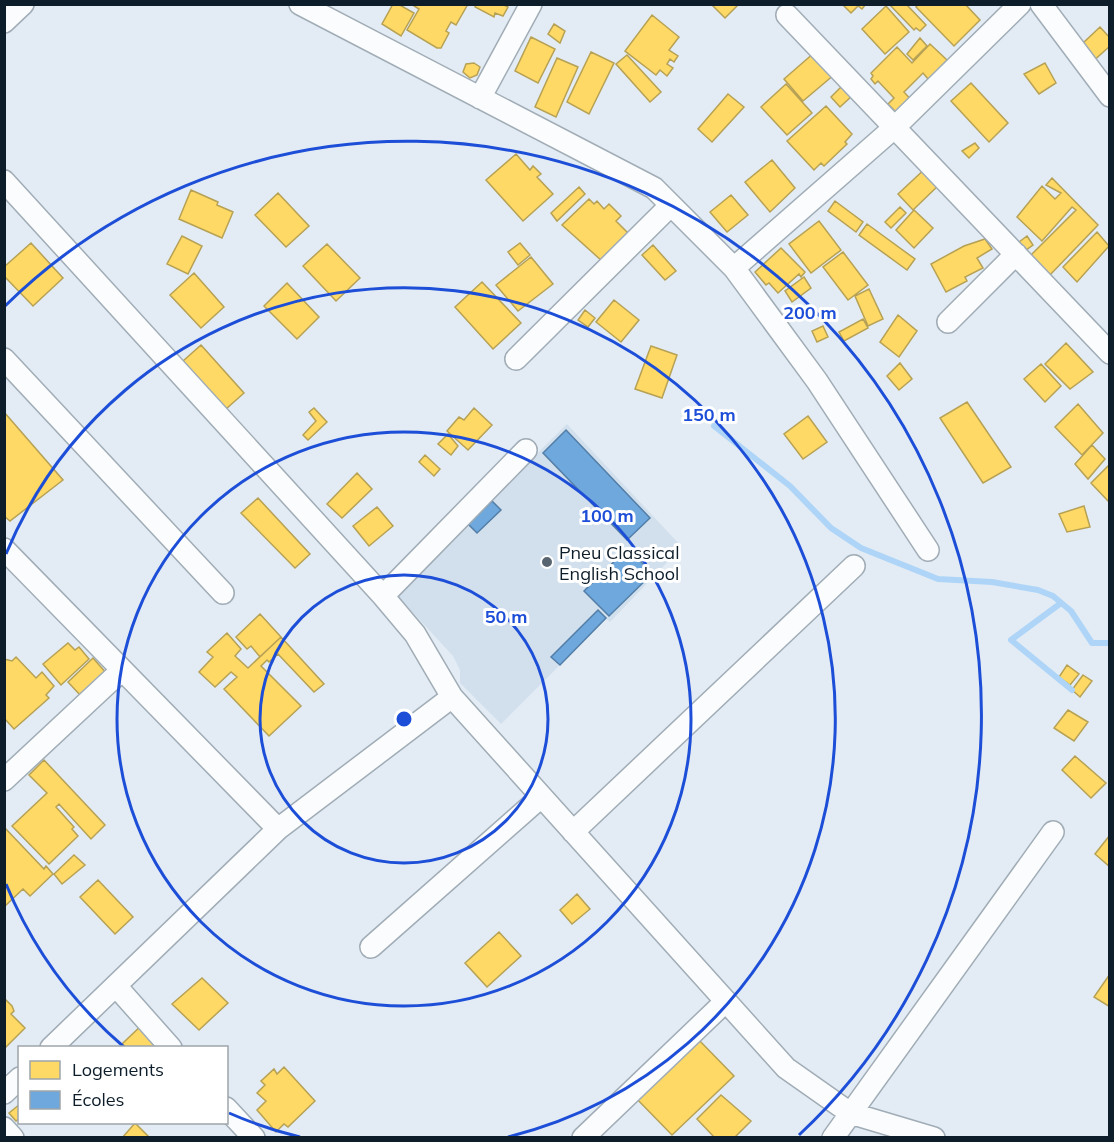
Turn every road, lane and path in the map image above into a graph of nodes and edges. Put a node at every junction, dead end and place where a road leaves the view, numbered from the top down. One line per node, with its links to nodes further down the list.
1 (22, 4): 7 (street)
2 (531, 4): 9 (street)
3 (1020, 4): 10 (street)
4 (1041, 4): 8 (street)
5 (307, 6): 9 (street)
6 (787, 15): 10 (street)
7 (4, 22)
8 (1110, 96)
9 (480, 98): 12 (street)
10 (895, 127): 13 (street); 14 (street)
11 (4, 181): 24 (street)
12 (671, 205): 14 (street); 18 (street)
13 (1016, 254): 15 (street); 16 (street)
14 (734, 268): 21 (street)
15 (948, 322)
16 (1110, 353)
17 (4, 358): 23 (street)
18 (516, 359)
19 (526, 450): 24 (street)
20 (4, 549): 25 (street)
21 (928, 550)
22 (854, 566): 30 (street)
23 (223, 593)
24 (383, 596): 26 (street)
25 (123, 670): 27 (street); 29 (street)
26 (452, 698): 28 (street); 29 (street)
27 (4, 780)
28 (542, 797): 30 (street); 32 (street)
29 (278, 830): 33 (street)
30 (573, 832): 34 (street)
31 (1053, 832): 40 (street)
32 (371, 947)
33 (116, 986): 35 (street); 36 (street)
34 (726, 1001): 40 (street); 44 (street)
35 (52, 1046)
36 (170, 1046)
37 (18, 1080): 38 (street)
38 (4, 1093)
39 (228, 1110): 43 (street)
40 (850, 1113): 45 (street); 46 (street)
41 (4, 1128): 42 (street)
42 (13, 1137)
43 (254, 1137)
44 (583, 1137)
45 (833, 1137)
46 (934, 1137)

